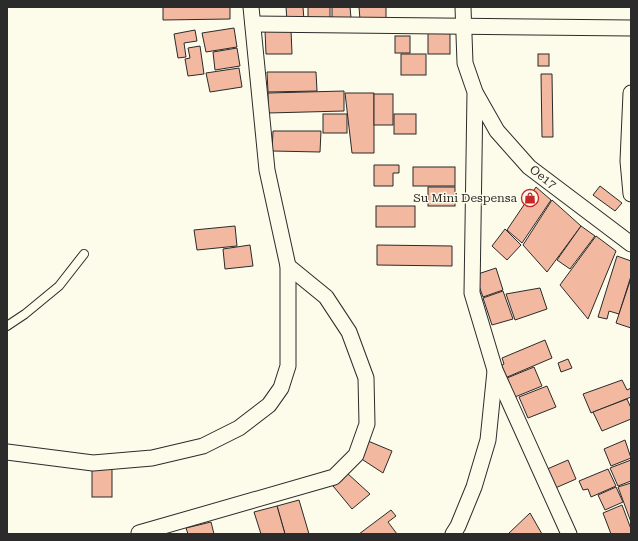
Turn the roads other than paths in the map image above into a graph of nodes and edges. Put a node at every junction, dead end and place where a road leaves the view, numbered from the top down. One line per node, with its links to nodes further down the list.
1 (251, 7): 3 (street)
2 (463, 7): 4 (street)
3 (253, 24): 4 (street); 12 (street)
4 (463, 26): 5 (street); 6 (street)
5 (631, 28)
6 (475, 92): 10 (street, Oe17); 14 (street)
7 (631, 94): 8 (street)
8 (630, 161): 9 (street)
9 (631, 194)
10 (631, 244)
11 (84, 254): 13 (lane)
12 (288, 266): 15 (street); 16 (street)
13 (7, 326)
14 (495, 370): 17 (street); 18 (street)
15 (7, 452)
16 (139, 533)
17 (452, 534)
18 (569, 534)

